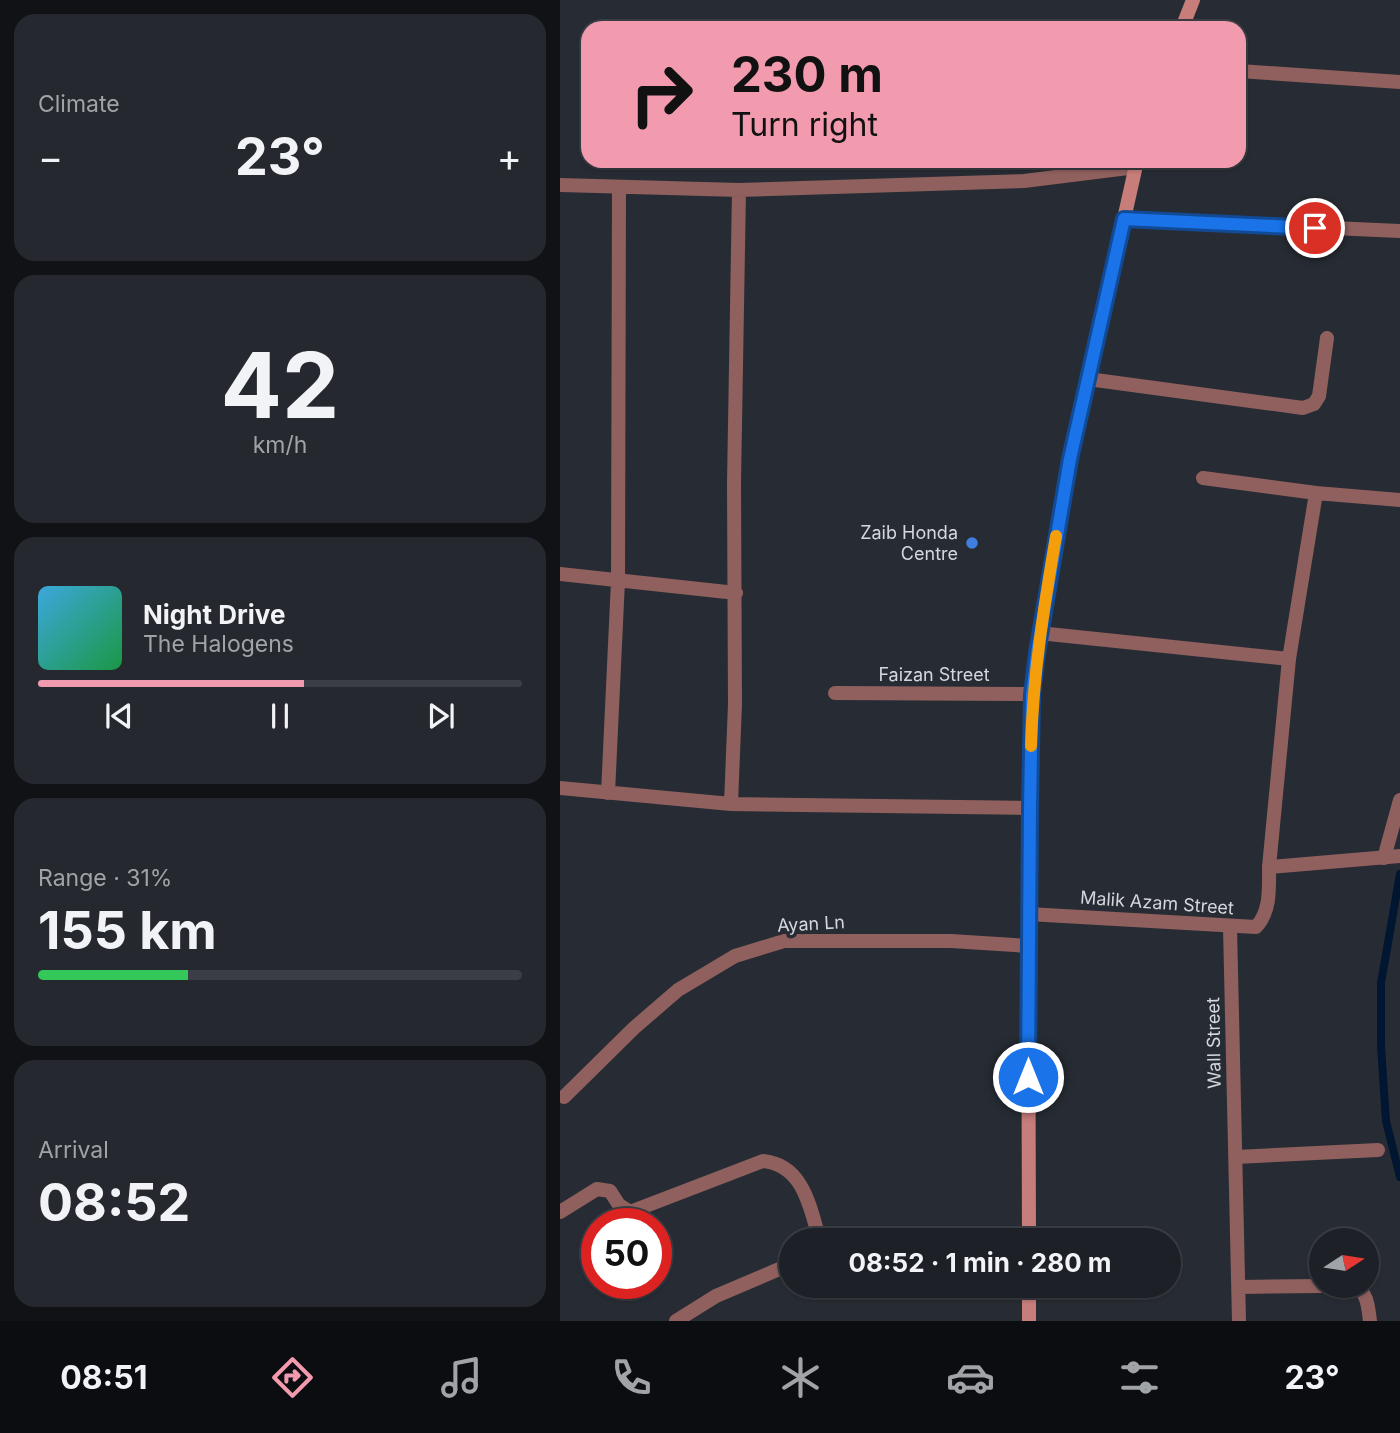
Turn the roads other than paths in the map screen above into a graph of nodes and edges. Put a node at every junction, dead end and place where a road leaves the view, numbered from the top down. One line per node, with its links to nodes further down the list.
1 (1193, 0): 2 (main road)
2 (1185, 21)
3 (1246, 72): 4 (street)
4 (1400, 82)
5 (1110, 168): 9 (street)
6 (1136, 168): 10 (main road)
7 (560, 186): 8 (street)
8 (619, 187): 9 (street); 18 (street)
9 (739, 190): 19 (street)
10 (1124, 219): 11 (street); 13 (main road)
11 (1400, 231)
12 (1327, 338): 13 (street)
13 (1088, 379): 20 (main road)
14 (1203, 478): 15 (street)
15 (1316, 493): 16 (street); 21 (street, Malik Azam Street)
16 (1400, 500)
17 (560, 574): 18 (street)
18 (618, 581): 19 (street); 25 (street)
19 (736, 593): 27 (street)
20 (1039, 633): 21 (street); 23 (main road)
21 (1289, 659): 30 (street, Malik Azam Street)
22 (835, 694): 23 (street, Faizan Street)
23 (1032, 694): 28 (main road)
24 (560, 788): 25 (street)
25 (608, 793): 27 (street)
26 (1400, 800): 29 (street)
27 (731, 804): 28 (street)
28 (1030, 808): 31 (main road)
29 (1392, 857): 30 (street)
30 (1269, 867): 32 (street, Malik Azam Street)
31 (1028, 914): 32 (street, Malik Azam Street); 33 (main road)
32 (1230, 927): 36 (street, Wall Street)
33 (1028, 946): 34 (street, Ayan Ln); 39 (main road)
34 (565, 1097)
35 (1378, 1150): 36 (street)
36 (1236, 1157): 42 (street, Wall Street)
37 (560, 1212): 38 (street)
38 (816, 1228)
39 (1029, 1228)
40 (779, 1269): 45 (street)
41 (1309, 1286): 42 (street)
42 (1239, 1287): 47 (street, Wall Street)
43 (1029, 1298): 46 (main road)
44 (1366, 1298): 48 (street)
45 (676, 1321)
46 (1029, 1321)
47 (1239, 1321)
48 (1370, 1321)

